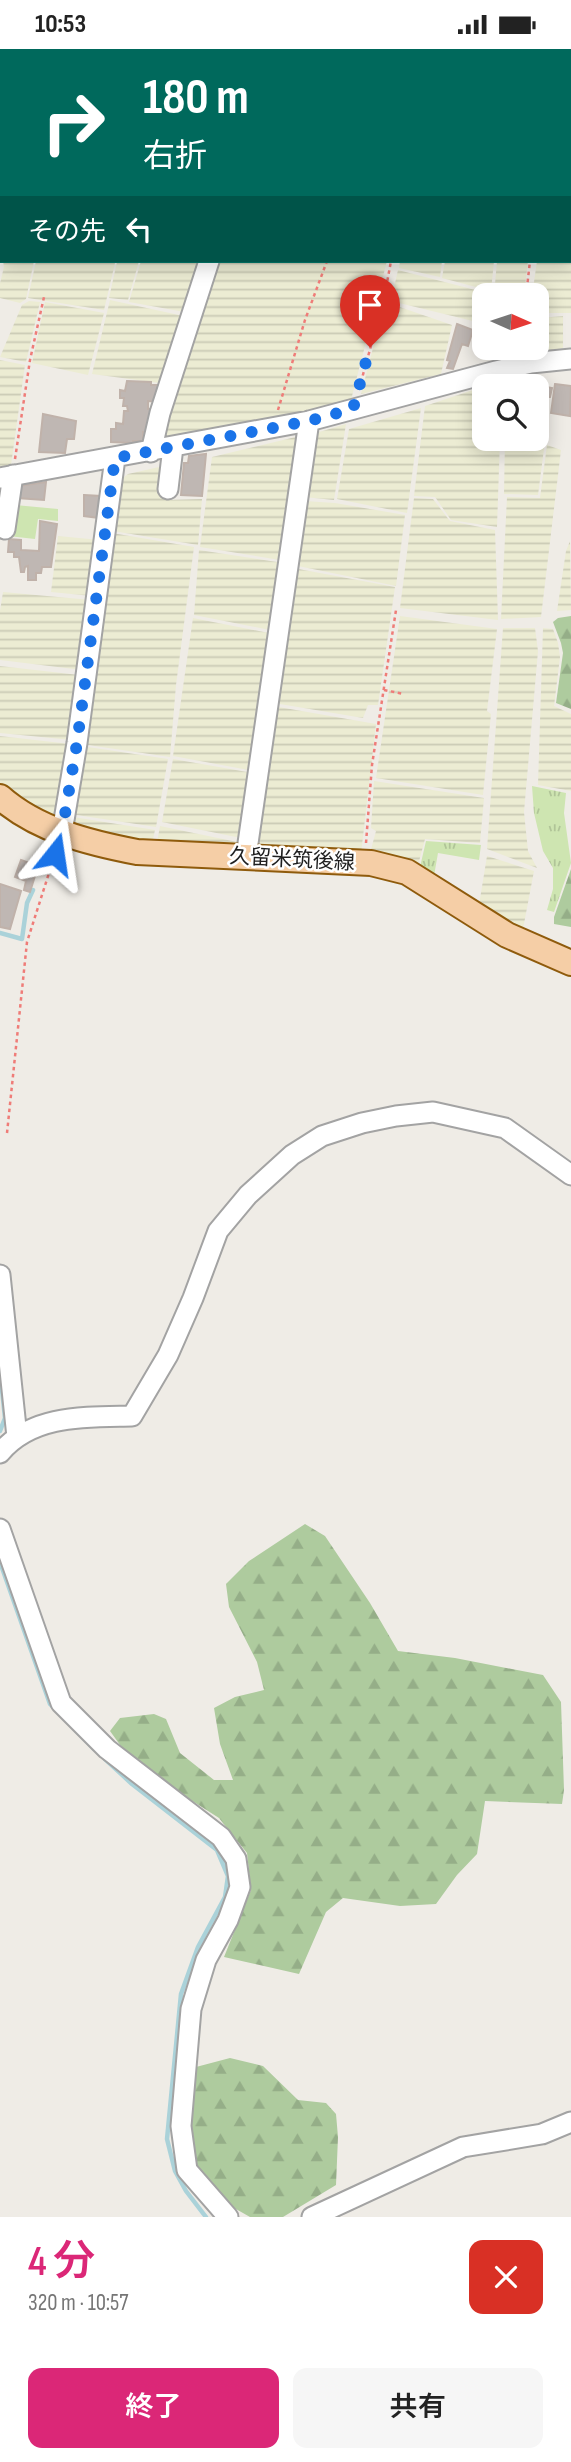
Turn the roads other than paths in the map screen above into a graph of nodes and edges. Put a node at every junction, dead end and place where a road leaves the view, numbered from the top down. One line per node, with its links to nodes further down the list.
1 (208, 263): 5 (street)
2 (571, 359): 3 (street)
3 (309, 421): 4 (street); 12 (street)
4 (173, 447): 5 (street); 8 (street)
5 (151, 452): 6 (street)
6 (115, 458): 7 (street); 11 (street)
7 (9, 474): 9 (street)
8 (168, 489)
9 (5, 529)
10 (0, 797): 11 (main road, 久留米筑後線)
11 (62, 832): 12 (main road, 久留米筑後線)
12 (246, 857): 13 (main road, 久留米筑後線)
13 (571, 963)
14 (571, 1175): 16 (street)
15 (0, 1275): 16 (street)
16 (16, 1437): 17 (street)
17 (0, 1453)
18 (0, 1529): 20 (street)
19 (571, 2122): 21 (street)
20 (228, 2217)
21 (312, 2217)

